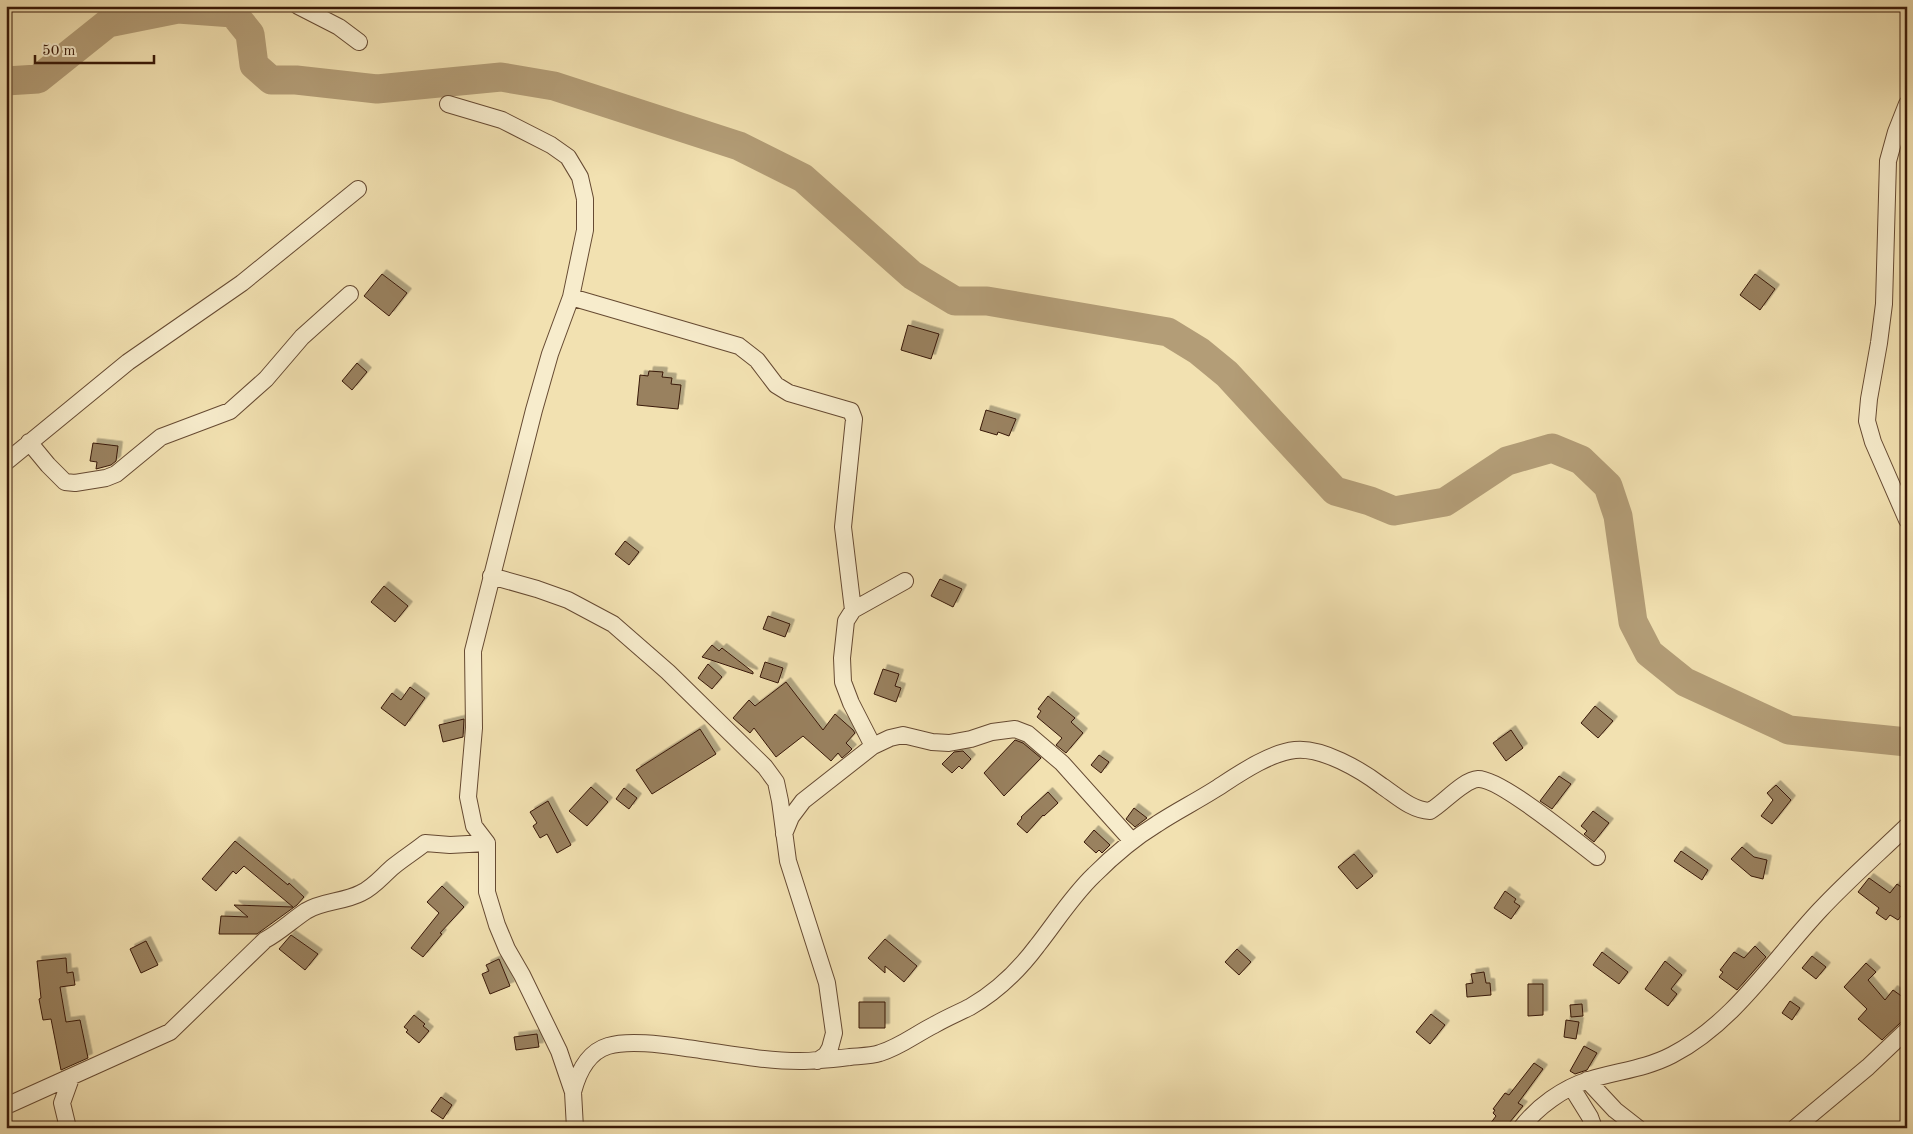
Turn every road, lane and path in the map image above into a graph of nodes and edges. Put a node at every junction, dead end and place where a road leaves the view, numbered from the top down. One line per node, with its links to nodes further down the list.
1 (298, 6): 2 (street)
2 (359, 42)
3 (448, 104): 7 (street)
4 (1907, 104): 10 (street)
5 (358, 189): 8 (street)
6 (350, 294): 8 (street)
7 (572, 297): 11 (street); 13 (street)
8 (29, 442): 9 (street)
9 (6, 462)
10 (1907, 520)
11 (491, 576): 16 (street); 18 (street)
12 (905, 581): 13 (street)
13 (853, 610): 14 (street)
14 (873, 746): 16 (street); 17 (street)
15 (1907, 826): 23 (street)
16 (784, 834): 21 (street)
17 (1132, 842): 19 (street); 21 (street)
18 (487, 843): 22 (street); 25 (street)
19 (1597, 857)
20 (1907, 1030): 32 (street)
21 (817, 1061): 25 (street)
22 (71, 1078): 26 (street); 27 (street)
23 (1587, 1080): 24 (street); 31 (street)
24 (1572, 1088): 29 (street); 30 (street)
25 (573, 1092): 28 (street)
26 (6, 1106)
27 (68, 1128)
28 (575, 1128)
29 (1522, 1128)
30 (1594, 1128)
31 (1638, 1128)
32 (1795, 1128)

